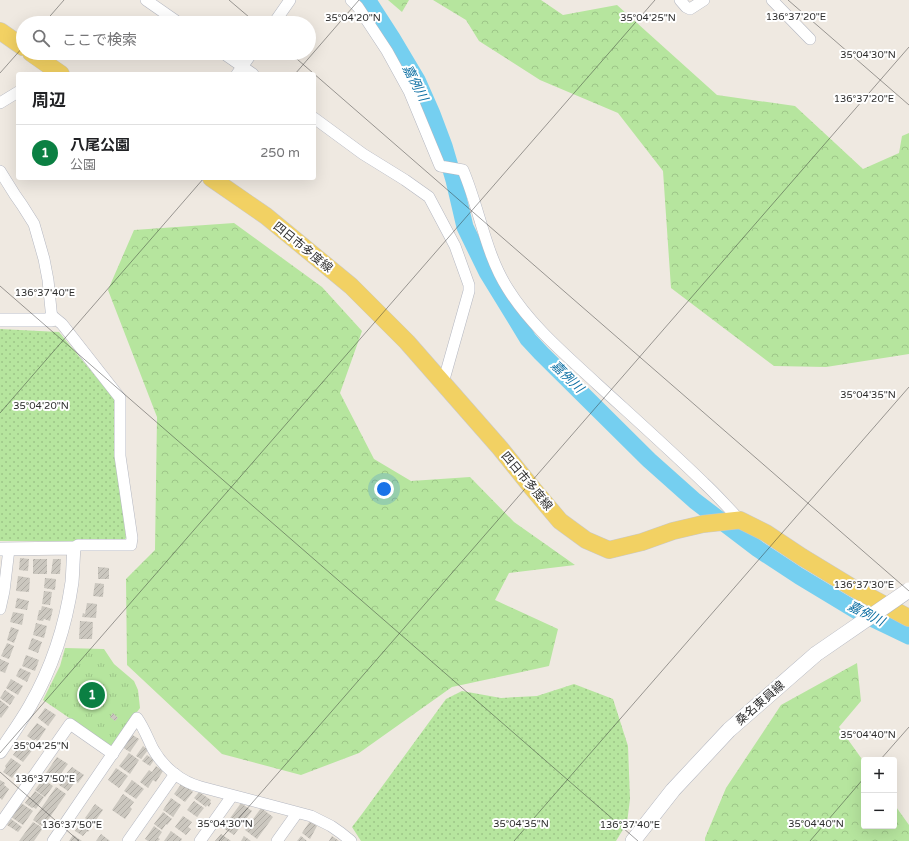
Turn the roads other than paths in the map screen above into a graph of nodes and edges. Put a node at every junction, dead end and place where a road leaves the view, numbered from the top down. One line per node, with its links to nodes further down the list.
1 (146, 0): 7 (street)
2 (290, 0): 8 (street)
3 (351, 0): 25 (street)
4 (680, 0): 5 (street)
5 (704, 0)
6 (772, 0): 10 (street)
7 (169, 16)
8 (279, 16)
9 (0, 31): 11 (main road)
10 (810, 39)
11 (16, 42)
12 (39, 60): 16 (main road)
13 (230, 60): 15 (street)
14 (247, 60): 15 (street)
15 (240, 70)
16 (54, 72)
17 (16, 93): 18 (street)
18 (0, 103)
19 (316, 119): 24 (street)
20 (0, 170): 22 (street)
21 (214, 180): 24 (main road, 四日市多度線)
22 (51, 318): 23 (street); 26 (street)
23 (0, 320)
24 (443, 383): 25 (main road, 四日市多度線)
25 (740, 520): 30 (main road)
26 (74, 548): 27 (street); 31 (street)
27 (5, 549): 29 (street)
28 (909, 590): 42 (main road, 桑名東員線, bridge)
29 (0, 609)
30 (909, 618)
31 (0, 752)
32 (113, 754): 33 (street); 36 (street); 37 (street)
33 (175, 774): 34 (street); 38 (street)
34 (232, 796): 35 (street); 39 (street)
35 (297, 813): 40 (street); 41 (street)
36 (0, 824)
37 (53, 841)
38 (128, 841)
39 (200, 841)
40 (277, 841)
41 (351, 841)
42 (633, 841)

